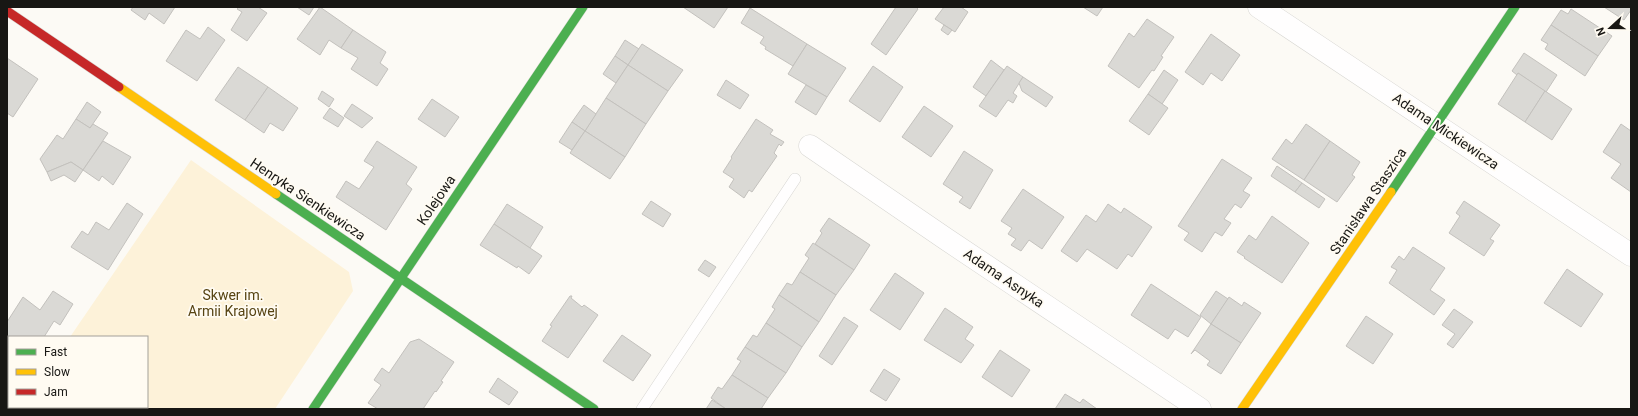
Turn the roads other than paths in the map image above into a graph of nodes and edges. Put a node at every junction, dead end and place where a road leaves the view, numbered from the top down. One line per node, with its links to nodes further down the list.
1 (583, 7): 9 (street, Kolejowa)
2 (1259, 7): 5 (street, Adama Mickiewicza)
3 (1515, 7): 5 (street, Stanisława Staszica)
4 (7, 12): 9 (street, Henryka Sienkiewicza)
5 (1437, 125): 8 (street, Adama Mickiewicza); 14 (street, Stanisława Staszica)
6 (810, 146): 13 (street, Adama Asnyka)
7 (796, 179): 12 (lane)
8 (1631, 256)
9 (400, 278): 10 (street, Kolejowa); 11 (street, Henryka Sienkiewicza)
10 (313, 409)
11 (594, 409)
12 (642, 409)
13 (1200, 409)
14 (1242, 409)

